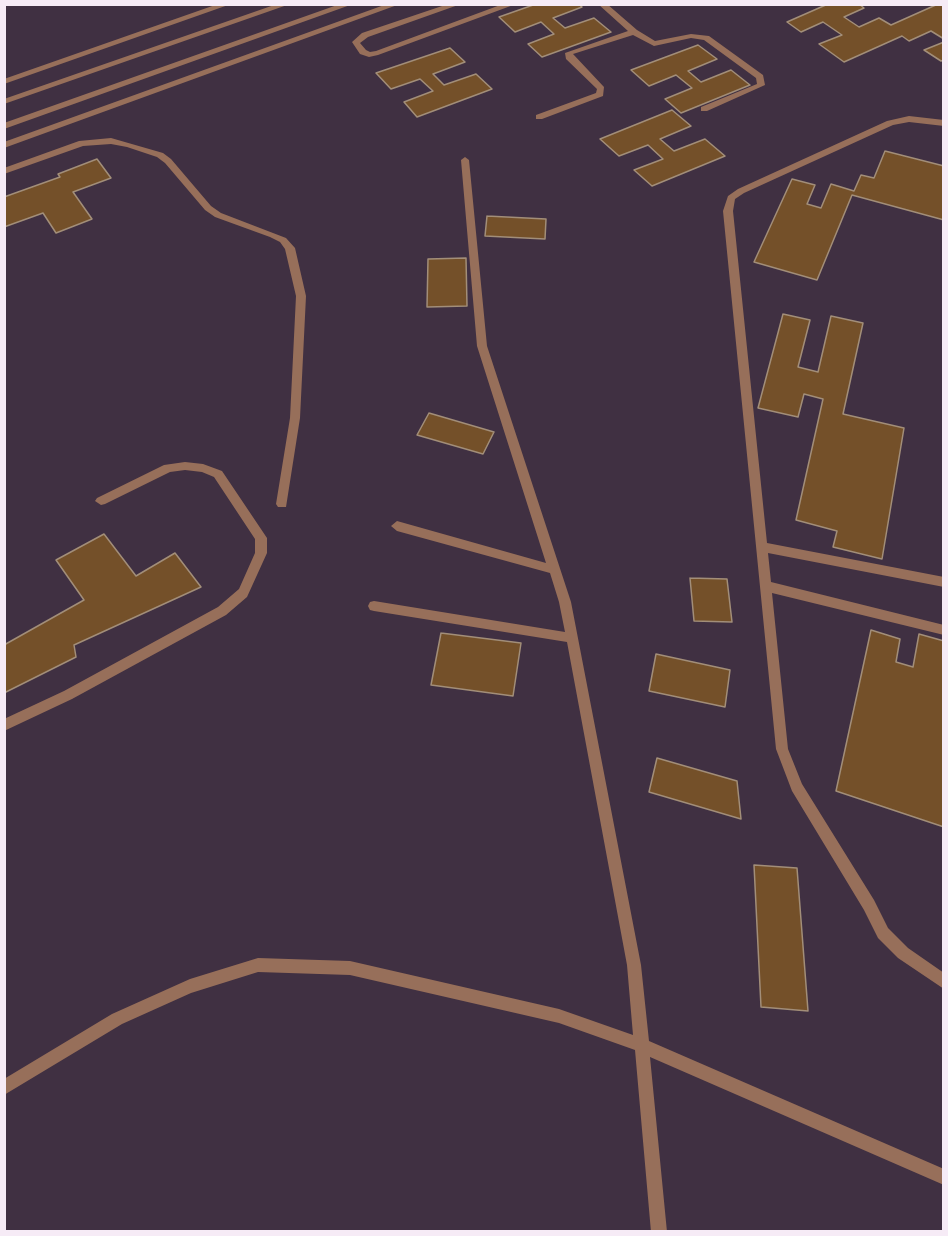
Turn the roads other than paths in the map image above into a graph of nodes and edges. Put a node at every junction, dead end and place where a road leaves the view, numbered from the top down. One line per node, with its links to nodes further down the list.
1 (227, 4): 9 (street)
2 (286, 4): 10 (street)
3 (349, 4): 14 (street)
4 (396, 4): 15 (street)
5 (457, 4): 6 (street)
6 (512, 4)
7 (602, 4): 8 (street)
8 (634, 32): 11 (street); 12 (street)
9 (4, 82)
10 (4, 102)
11 (704, 109)
12 (539, 117)
13 (944, 123): 21 (street)
14 (4, 126)
15 (4, 145)
16 (465, 160): 22 (street)
17 (4, 171): 19 (street)
18 (101, 501): 28 (street)
19 (282, 504)
20 (397, 526): 22 (street)
21 (762, 547): 23 (street); 24 (street)
22 (555, 570): 27 (street)
23 (944, 582)
24 (766, 586): 26 (street); 29 (street)
25 (374, 606): 27 (street)
26 (944, 630)
27 (572, 638): 30 (street)
28 (4, 724)
29 (944, 982)
30 (640, 1045): 31 (street); 32 (street); 33 (street)
31 (4, 1088)
32 (944, 1177)
33 (659, 1232)

